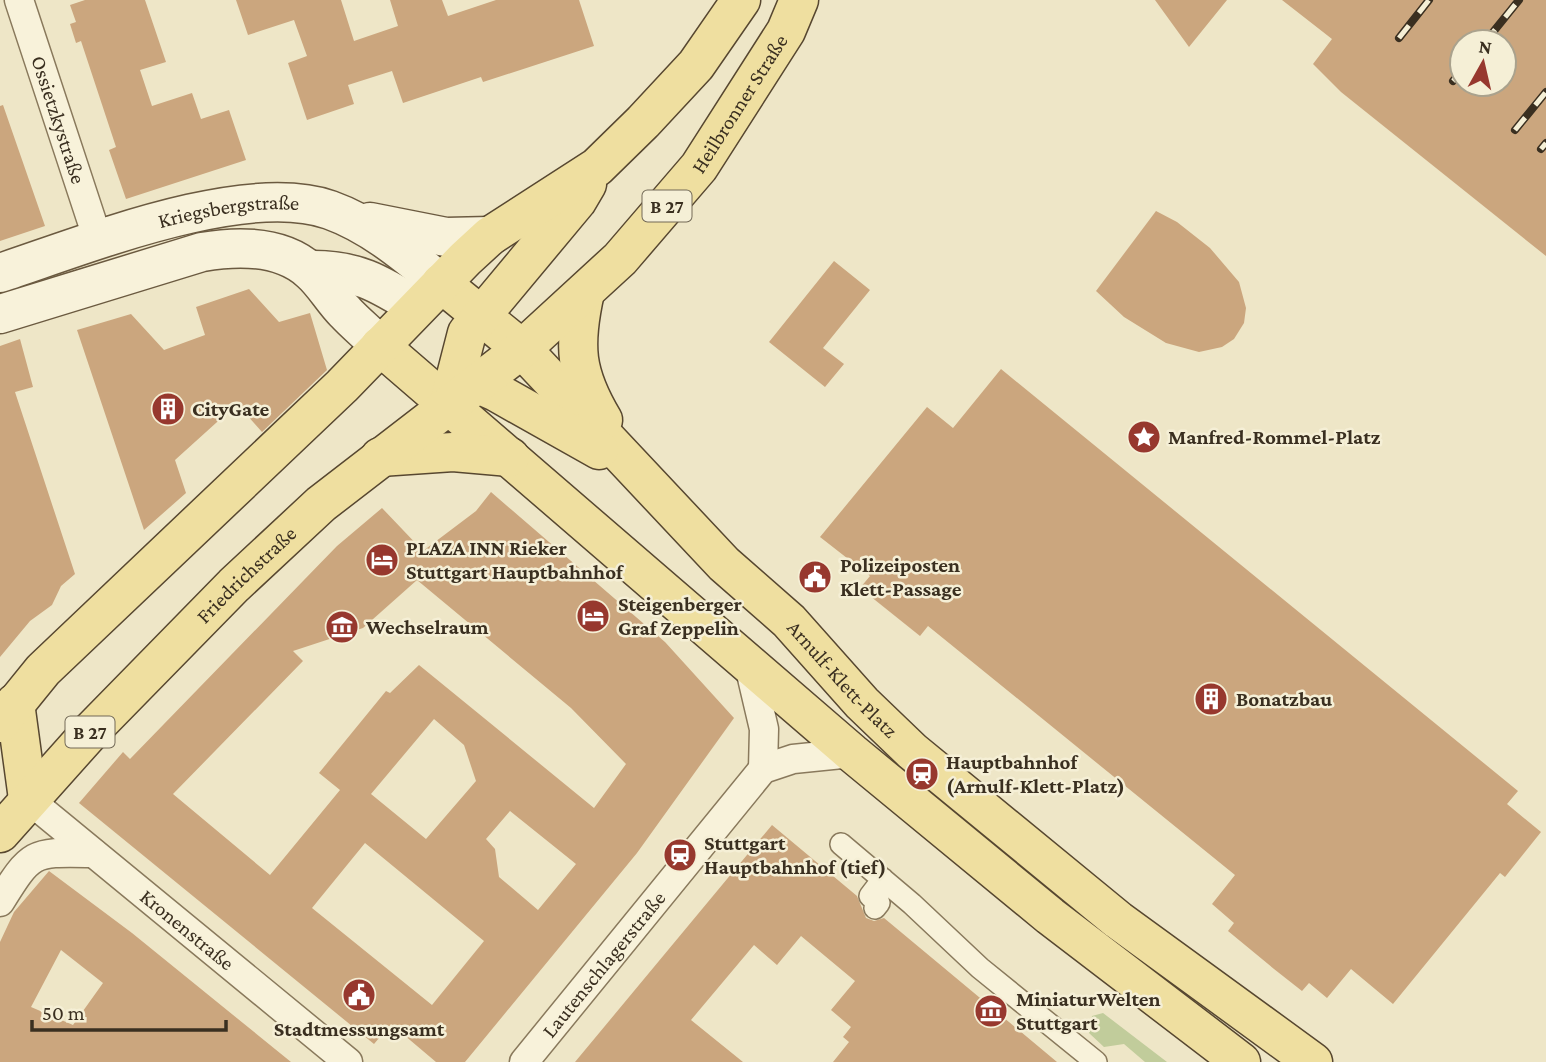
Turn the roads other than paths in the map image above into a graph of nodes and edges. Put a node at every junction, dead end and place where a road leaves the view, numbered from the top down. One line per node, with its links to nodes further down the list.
1 (19, 0): 7 (street, Ossietzkystraße)
2 (741, 0): 4 (main road)
3 (799, 0): 10 (main road, Heilbronner Straße / B 27)
4 (597, 166): 6 (main road); 11 (main road)
5 (354, 220): 6 (main road); 7 (main road, Kriegsbergstraße); 11 (main road, Kriegsbergstraße)
6 (490, 236): 11 (main road)
7 (98, 240): 9 (main road, Kriegsbergstraße)
8 (310, 271): 11 (main road); 12 (main road, Kriegsbergstraße); 13 (main road, Kriegsbergstraße)
9 (0, 273)
10 (585, 292): 14 (main road, Heilbronner Straße / B 27); 18 (main road)
11 (449, 312): 13 (main road); 14 (main road, Arnulf-Klett-Platz); 15 (main road)
12 (0, 314)
13 (380, 346): 15 (main road, Arnulf-Klett-Platz); 21 (main road)
14 (522, 349): 15 (main road, Friedrichstraße / B 27); 18 (main road, Arnulf-Klett-Platz)
15 (457, 383): 16 (main road, Friedrichstraße / B 27); 17 (main road, Arnulf-Klett-Platz); 18 (main road)
16 (380, 457): 17 (main road); 24 (main road, Friedrichstraße / B 27)
17 (510, 457): 19 (main road, Arnulf-Klett-Platz)
18 (621, 463): 19 (main road); 35 (main road, Arnulf-Klett-Platz)
19 (568, 506): 20 (main road, Arnulf-Klett-Platz)
20 (749, 665): 22 (main road, Arnulf-Klett-Platz); 23 (street)
21 (7, 713): 24 (main road)
22 (852, 752): 23 (street); 34 (main road, Arnulf-Klett-Platz)
23 (764, 769): 32 (street, Lautenschlagerstraße)
24 (28, 799): 25 (main road, Friedrichstraße / B 27); 27 (street, Kronenstraße)
25 (0, 833)
26 (841, 844): 28 (street)
27 (93, 853): 29 (street); 31 (street, Kronenstraße)
28 (883, 879): 30 (street); 33 (street)
29 (0, 902)
30 (875, 908)
31 (348, 1062)
32 (524, 1062)
33 (1096, 1062)
34 (1241, 1062)
35 (1313, 1062)

